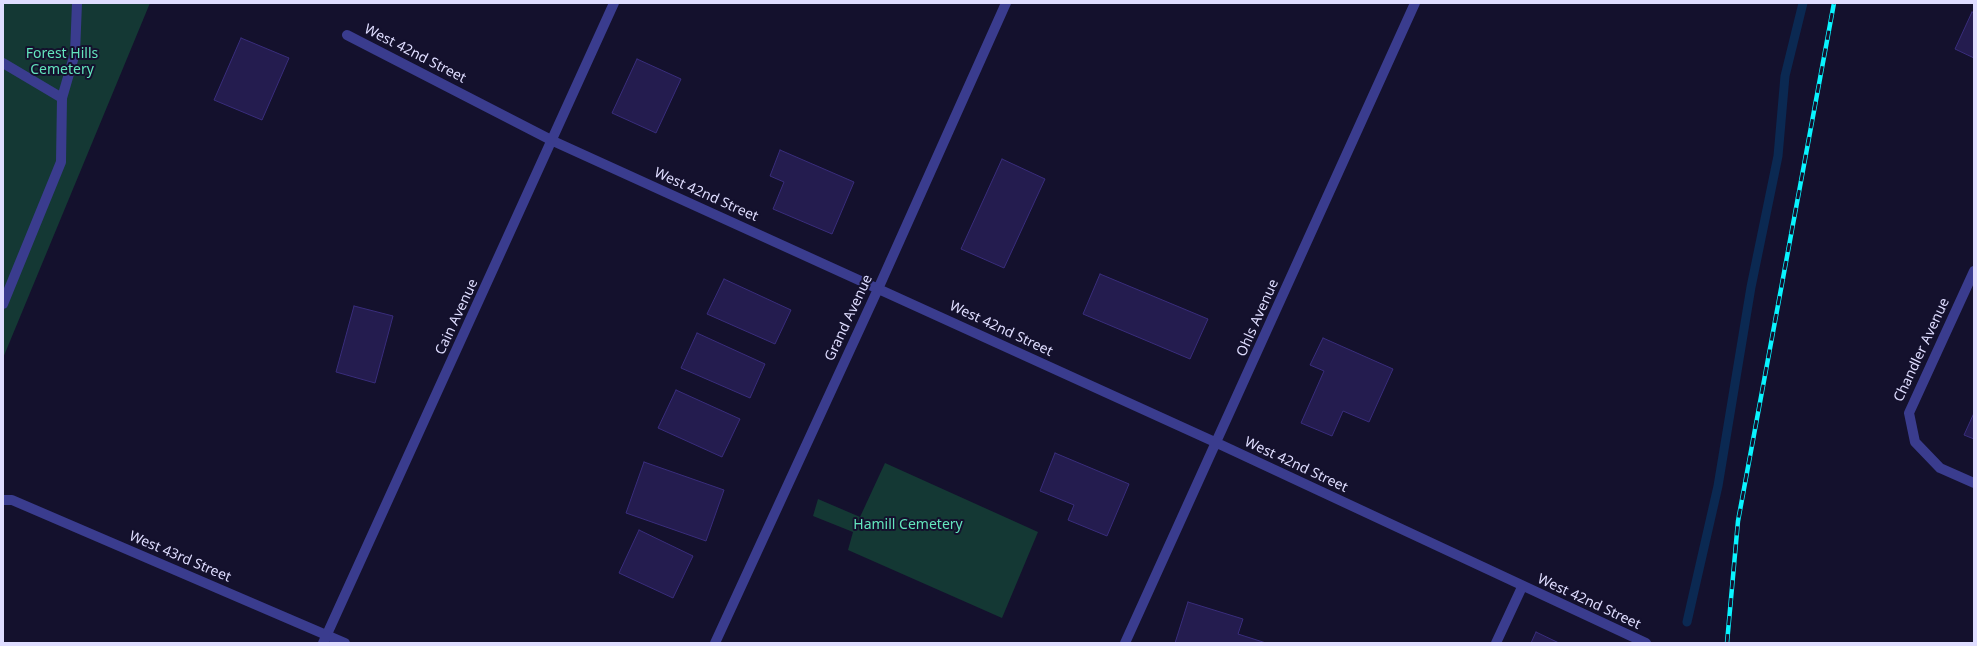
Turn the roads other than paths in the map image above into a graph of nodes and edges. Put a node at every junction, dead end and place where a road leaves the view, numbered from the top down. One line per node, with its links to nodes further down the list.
1 (76, 3): 7 (street)
2 (614, 3): 8 (street, Cain Avenue)
3 (1006, 3): 10 (street, Grand Avenue)
4 (1415, 3): 12 (street, Ohls Avenue)
5 (347, 35): 8 (street, West 42nd Street)
6 (3, 63): 7 (street)
7 (62, 98): 11 (street)
8 (552, 141): 10 (street, West 42nd Street); 16 (street, Cain Avenue)
9 (1974, 271): 13 (street, Chandler Avenue)
10 (878, 289): 12 (street, West 42nd Street); 18 (street, Grand Avenue)
11 (3, 304)
12 (1217, 443): 15 (street, West 42nd Street); 19 (street, Ohls Avenue)
13 (1974, 483)
14 (3, 500): 16 (street, West 43rd Street)
15 (1522, 587): 20 (street); 21 (street, West 42nd Street)
16 (325, 639): 17 (street, West 43rd Street)
17 (345, 643)
18 (715, 643)
19 (1125, 643)
20 (1496, 643)
21 (1646, 643)

